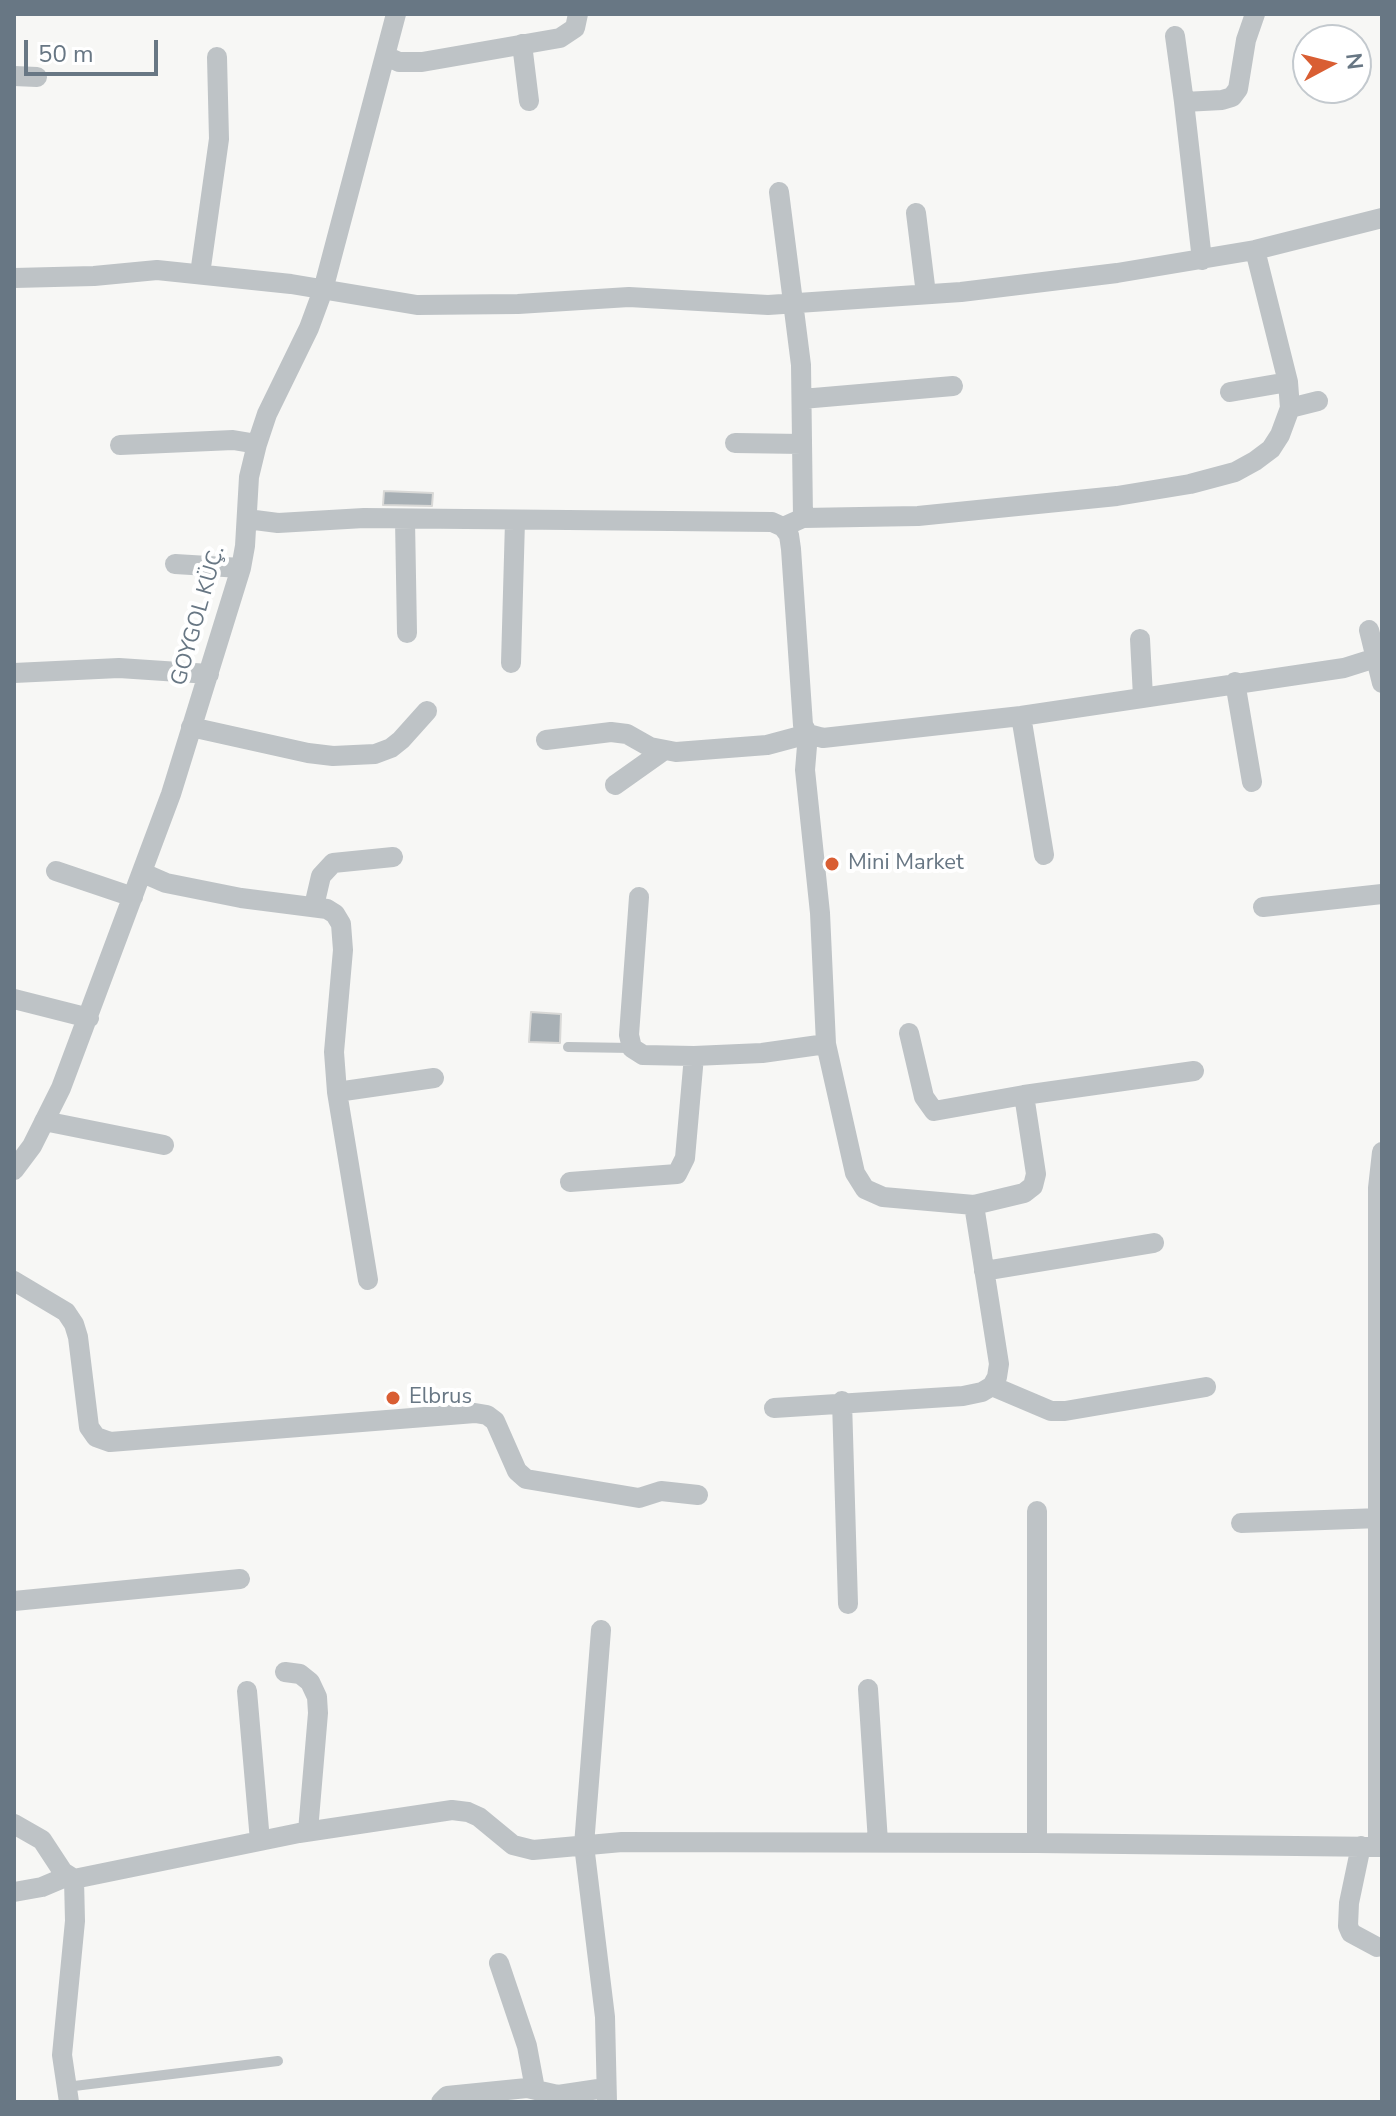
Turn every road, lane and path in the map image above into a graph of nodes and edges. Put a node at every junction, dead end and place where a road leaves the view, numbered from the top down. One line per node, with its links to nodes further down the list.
1 (396, 14): 6 (street, GOYGOL KÜÇ.)
2 (578, 14): 5 (street)
3 (1255, 14): 11 (street)
4 (1175, 36): 11 (street)
5 (522, 44): 6 (street); 10 (street)
6 (386, 56): 19 (street, GOYGOL KÜÇ.)
7 (217, 57): 17 (street)
8 (14, 76): 9 (street)
9 (37, 77)
10 (529, 101)
11 (1184, 102): 16 (street)
12 (779, 192): 21 (street)
13 (916, 213): 20 (street)
14 (1382, 218): 15 (street)
15 (1255, 250): 16 (street); 22 (street)
16 (1202, 260): 20 (street)
17 (200, 274): 18 (street); 19 (street)
18 (14, 278)
19 (323, 290): 21 (street); 29 (street, GOYGOL KÜÇ.)
20 (926, 294): 21 (street)
21 (795, 304): 25 (street)
22 (1288, 382): 24 (street); 27 (street)
23 (953, 386): 25 (street)
24 (1230, 392)
25 (802, 399): 30 (street)
26 (1318, 401): 27 (street)
27 (1290, 408): 32 (street)
28 (735, 443): 30 (street)
29 (257, 444): 31 (street); 33 (street, GOYGOL KÜÇ.)
30 (802, 444): 32 (street)
31 (120, 445)
32 (803, 518): 36 (street)
33 (247, 519): 34 (street); 38 (street, GOYGOL KÜÇ.)
34 (405, 520): 35 (street); 40 (street)
35 (515, 521): 36 (street); 43 (street)
36 (783, 527): 52 (street)
37 (175, 564): 38 (street)
38 (241, 568): 45 (street, GOYGOL KÜÇ.)
39 (1369, 630): 42 (street)
40 (407, 633)
41 (1140, 639): 48 (street)
42 (1379, 657): 46 (street); 47 (street)
43 (511, 663)
44 (14, 673): 45 (street)
45 (209, 674): 51 (street, GOYGOL KÜÇ.)
46 (1235, 682): 48 (street); 55 (street)
47 (1382, 683)
48 (1143, 697): 50 (street)
49 (427, 711): 51 (street)
50 (1021, 716): 52 (street); 57 (street)
51 (191, 727): 60 (street, GOYGOL KÜÇ.)
52 (808, 734): 54 (street); 69 (street)
53 (546, 740): 54 (street)
54 (663, 751): 56 (street)
55 (1252, 782)
56 (615, 785)
57 (1044, 855)
58 (393, 857): 64 (street)
59 (56, 871): 62 (street)
60 (143, 873): 62 (street, GOYGOL KÜÇ.); 64 (street)
61 (1382, 894): 65 (street)
62 (133, 897): 67 (street, GOYGOL KÜÇ.)
63 (639, 897): 71 (street)
64 (314, 906): 75 (street)
65 (1263, 907)
66 (14, 999): 67 (street)
67 (89, 1018): 77 (street, GOYGOL KÜÇ.)
68 (909, 1033): 76 (street)
69 (826, 1044): 72 (street); 82 (street)
70 (568, 1047): 71 (lane)
71 (632, 1048): 72 (street)
72 (694, 1056): 81 (street)
73 (1194, 1071): 76 (street)
74 (434, 1078): 75 (street)
75 (337, 1092): 86 (street)
76 (1024, 1095): 82 (street)
77 (44, 1121): 78 (street); 80 (street, GOYGOL KÜÇ.)
78 (164, 1145)
79 (1382, 1152): 83 (street)
80 (14, 1170)
81 (570, 1182)
82 (974, 1205): 85 (street)
83 (1380, 1238): 94 (street)
84 (1154, 1243): 85 (street)
85 (984, 1271): 88 (street)
86 (368, 1280)
87 (14, 1281): 92 (street)
88 (992, 1386): 89 (street); 90 (street)
89 (1206, 1387)
90 (842, 1401): 91 (street); 98 (street)
91 (774, 1408)
92 (698, 1495)
93 (1037, 1511): 107 (street)
94 (1380, 1518): 95 (street); 109 (street)
95 (1241, 1523)
96 (240, 1579): 97 (street)
97 (14, 1601)
98 (848, 1604)
99 (601, 1630): 108 (street)
100 (285, 1672): 104 (street)
101 (868, 1689): 106 (street)
102 (247, 1691): 105 (street)
103 (14, 1824): 110 (street)
104 (308, 1831): 105 (street); 108 (street)
105 (260, 1841): 110 (street)
106 (878, 1842): 107 (street); 108 (street)
107 (1037, 1843): 109 (street)
108 (584, 1845): 117 (street)
109 (1374, 1846): 112 (street)
110 (71, 1877): 111 (street); 116 (street)
111 (14, 1892)
112 (1377, 1947)
113 (499, 1963): 115 (street)
114 (278, 2061): 116 (lane)
115 (535, 2089): 117 (street); 118 (street)
116 (68, 2095)
117 (606, 2095)
118 (441, 2102)

